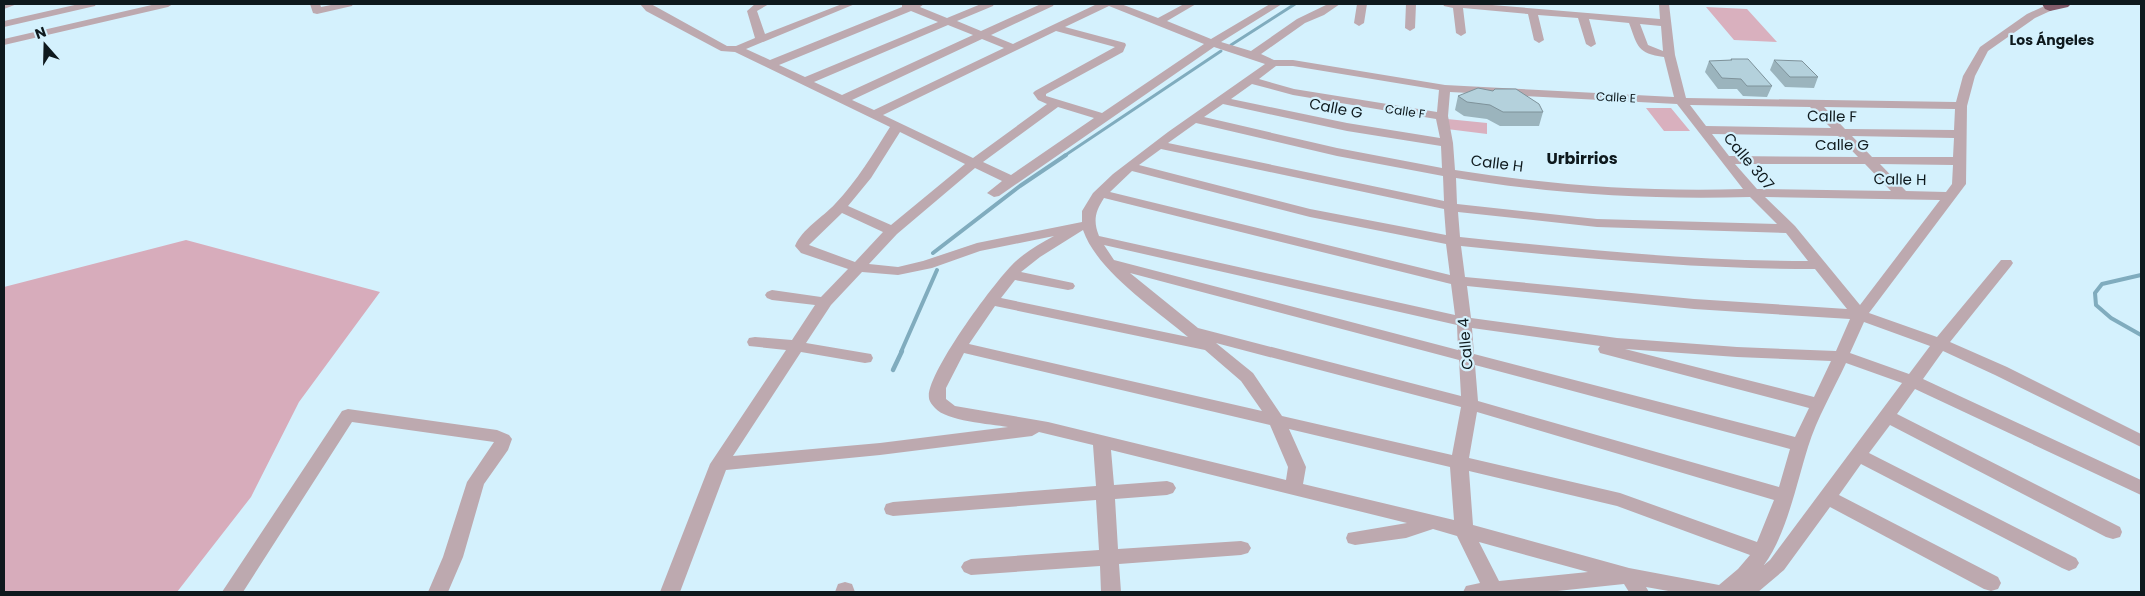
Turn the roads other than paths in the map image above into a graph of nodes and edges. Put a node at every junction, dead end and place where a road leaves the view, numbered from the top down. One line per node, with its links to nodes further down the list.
1 (12, 4): 22 (street)
2 (91, 4): 30 (street)
3 (168, 4): 37 (street)
4 (315, 4): 5 (street)
5 (348, 4)
6 (645, 4): 41 (street)
7 (764, 4): 35 (street)
8 (850, 4): 35 (street)
9 (989, 4): 26 (street)
10 (1049, 4): 34 (street)
11 (1105, 4): 31 (street)
12 (1113, 4): 27 (street)
13 (1191, 4): 27 (street)
14 (1274, 4): 38 (street)
15 (1335, 4): 42 (street)
16 (1362, 4): 28 (street)
17 (1410, 4): 32 (street)
18 (1453, 4): 23 (street); 33 (street)
19 (1664, 4): 29 (street, Calle 307)
20 (2055, 4): 54 (street)
21 (911, 5): 26 (street); 45 (street)
22 (4, 6)
23 (1532, 11): 24 (street); 36 (street)
24 (1582, 15): 25 (street); 39 (street)
25 (1633, 20): 29 (street); 43 (street)
26 (948, 22): 34 (street); 47 (street)
27 (1158, 22): 38 (street)
28 (1359, 23)
29 (1666, 23): 43 (street, Calle 307)
30 (4, 24)
31 (1055, 28): 40 (street); 52 (street)
32 (1410, 28)
33 (1461, 33)
34 (981, 35): 40 (street); 49 (street)
35 (761, 39): 41 (street)
36 (1539, 40)
37 (4, 42)
38 (1212, 43): 42 (street); 57 (street)
39 (1591, 44)
40 (1014, 48): 55 (street)
41 (737, 49): 45 (street)
42 (1253, 54): 44 (street)
43 (1669, 55): 51 (street, Calle 307)
44 (1273, 63): 46 (street); 48 (street, Calle E)
45 (768, 64): 47 (street)
46 (1252, 80): 50 (street); 56 (street, Calle F)
47 (804, 82): 49 (street)
48 (1445, 88): 51 (street, Calle E); 56 (street, Calle 4)
49 (841, 100): 55 (street)
50 (1221, 100): 58 (street); 63 (street, Calle G)
51 (1681, 101): 53 (street, Calle E); 60 (street, Calle 307)
52 (1057, 102): 57 (street); 68 (street)
53 (1813, 103): 54 (street, Calle E); 61 (street)
54 (1961, 106): 62 (street)
55 (873, 115): 59 (street)
56 (1442, 116): 63 (street, Calle 4)
57 (1105, 118): 71 (street)
58 (1196, 119): 64 (street); 70 (street, Calle H)
59 (896, 126): 68 (street); 77 (street)
60 (1703, 130): 61 (street, Calle F); 65 (street, Calle 307)
61 (1841, 132): 62 (street, Calle F); 66 (street)
62 (1960, 134): 67 (street)
63 (1447, 143): 70 (street, Calle 4)
64 (1160, 144): 69 (street); 78 (street)
65 (1725, 160): 66 (street, Calle G); 74 (street, Calle 307)
66 (1868, 161): 67 (street, Calle G); 75 (street)
67 (1960, 161): 76 (street)
68 (974, 163): 71 (street); 81 (street)
69 (1130, 167): 73 (street); 82 (street)
70 (1449, 174): 74 (street, Calle H); 78 (street, Calle 4)
71 (1012, 181): 72 (street)
72 (994, 193)
73 (1100, 193): 80 (street); 88 (street)
74 (1753, 193): 75 (street, Calle H); 79 (street, Calle 307)
75 (1902, 195): 76 (street, Calle H)
76 (1950, 196): 93 (street)
77 (840, 207): 81 (street); 86 (street)
78 (1452, 207): 79 (street); 82 (street, Calle 4)
79 (1790, 229): 85 (street, Calle 307)
80 (1088, 230): 83 (street); 86 (street); 87 (street); 94 (street)
81 (892, 232): 86 (street)
82 (1454, 241): 85 (street); 88 (street, Calle 4)
83 (1109, 263): 95 (street); 103 (street)
84 (2006, 263): 98 (street)
85 (1819, 265): 93 (street, Calle 307)
86 (857, 267): 92 (street)
87 (1012, 275): 89 (street); 91 (street)
88 (1458, 281): 93 (street); 94 (street, Calle 4)
89 (1068, 286)
90 (772, 295): 92 (street)
91 (990, 301): 100 (street); 101 (street)
92 (825, 302): 99 (street)
93 (1860, 315): 98 (street); 102 (street)
94 (1464, 322): 96 (street); 103 (street, Calle 4)
95 (1193, 332): 100 (street); 106 (street)
96 (1572, 338): 102 (street); 107 (street)
97 (755, 342): 99 (street)
98 (1940, 344): 105 (street); 111 (street)
99 (796, 346): 104 (street); 116 (street)
100 (1209, 346): 109 (street)
101 (959, 347): 109 (street); 110 (street)
102 (1842, 356): 105 (street); 107 (street)
103 (1467, 357): 106 (street, Calle 4); 113 (street)
104 (865, 358)
105 (1912, 381): 108 (street); 119 (street)
106 (1470, 404): 115 (street, Calle 4); 121 (street)
107 (1817, 404): 113 (street)
108 (1887, 416): 114 (street); 126 (street)
109 (1277, 421): 115 (street); 118 (street)
110 (1048, 428): 112 (street); 116 (street)
111 (2141, 440)
112 (1102, 442): 118 (street); 120 (street)
113 (1800, 445): 121 (street)
114 (1858, 454): 122 (street); 131 (street)
115 (1458, 463): 125 (street, Calle 4); 129 (street)
116 (719, 464): 138 (street)
117 (1168, 488): 120 (street)
118 (1293, 488): 124 (street)
119 (2141, 488)
120 (1105, 493): 123 (street); 130 (street)
121 (1785, 496): 129 (street)
122 (1827, 497): 133 (street); 143 (street)
123 (892, 509)
124 (1433, 522): 125 (street); 127 (street)
125 (1464, 530): 134 (street); 135 (street, Calle 4)
126 (2113, 532)
127 (1355, 538)
128 (1241, 548): 130 (street)
129 (1763, 552): 142 (street)
130 (1109, 557): 132 (street); 139 (street)
131 (2069, 564)
132 (971, 567)
133 (1991, 583)
134 (1634, 584): 135 (street); 141 (street)
135 (1494, 591): 140 (street)
136 (232, 592): 137 (street)
137 (438, 592)
138 (670, 592)
139 (1111, 592)
140 (1473, 592)
141 (1715, 592)
142 (1725, 592)
143 (1729, 592)

